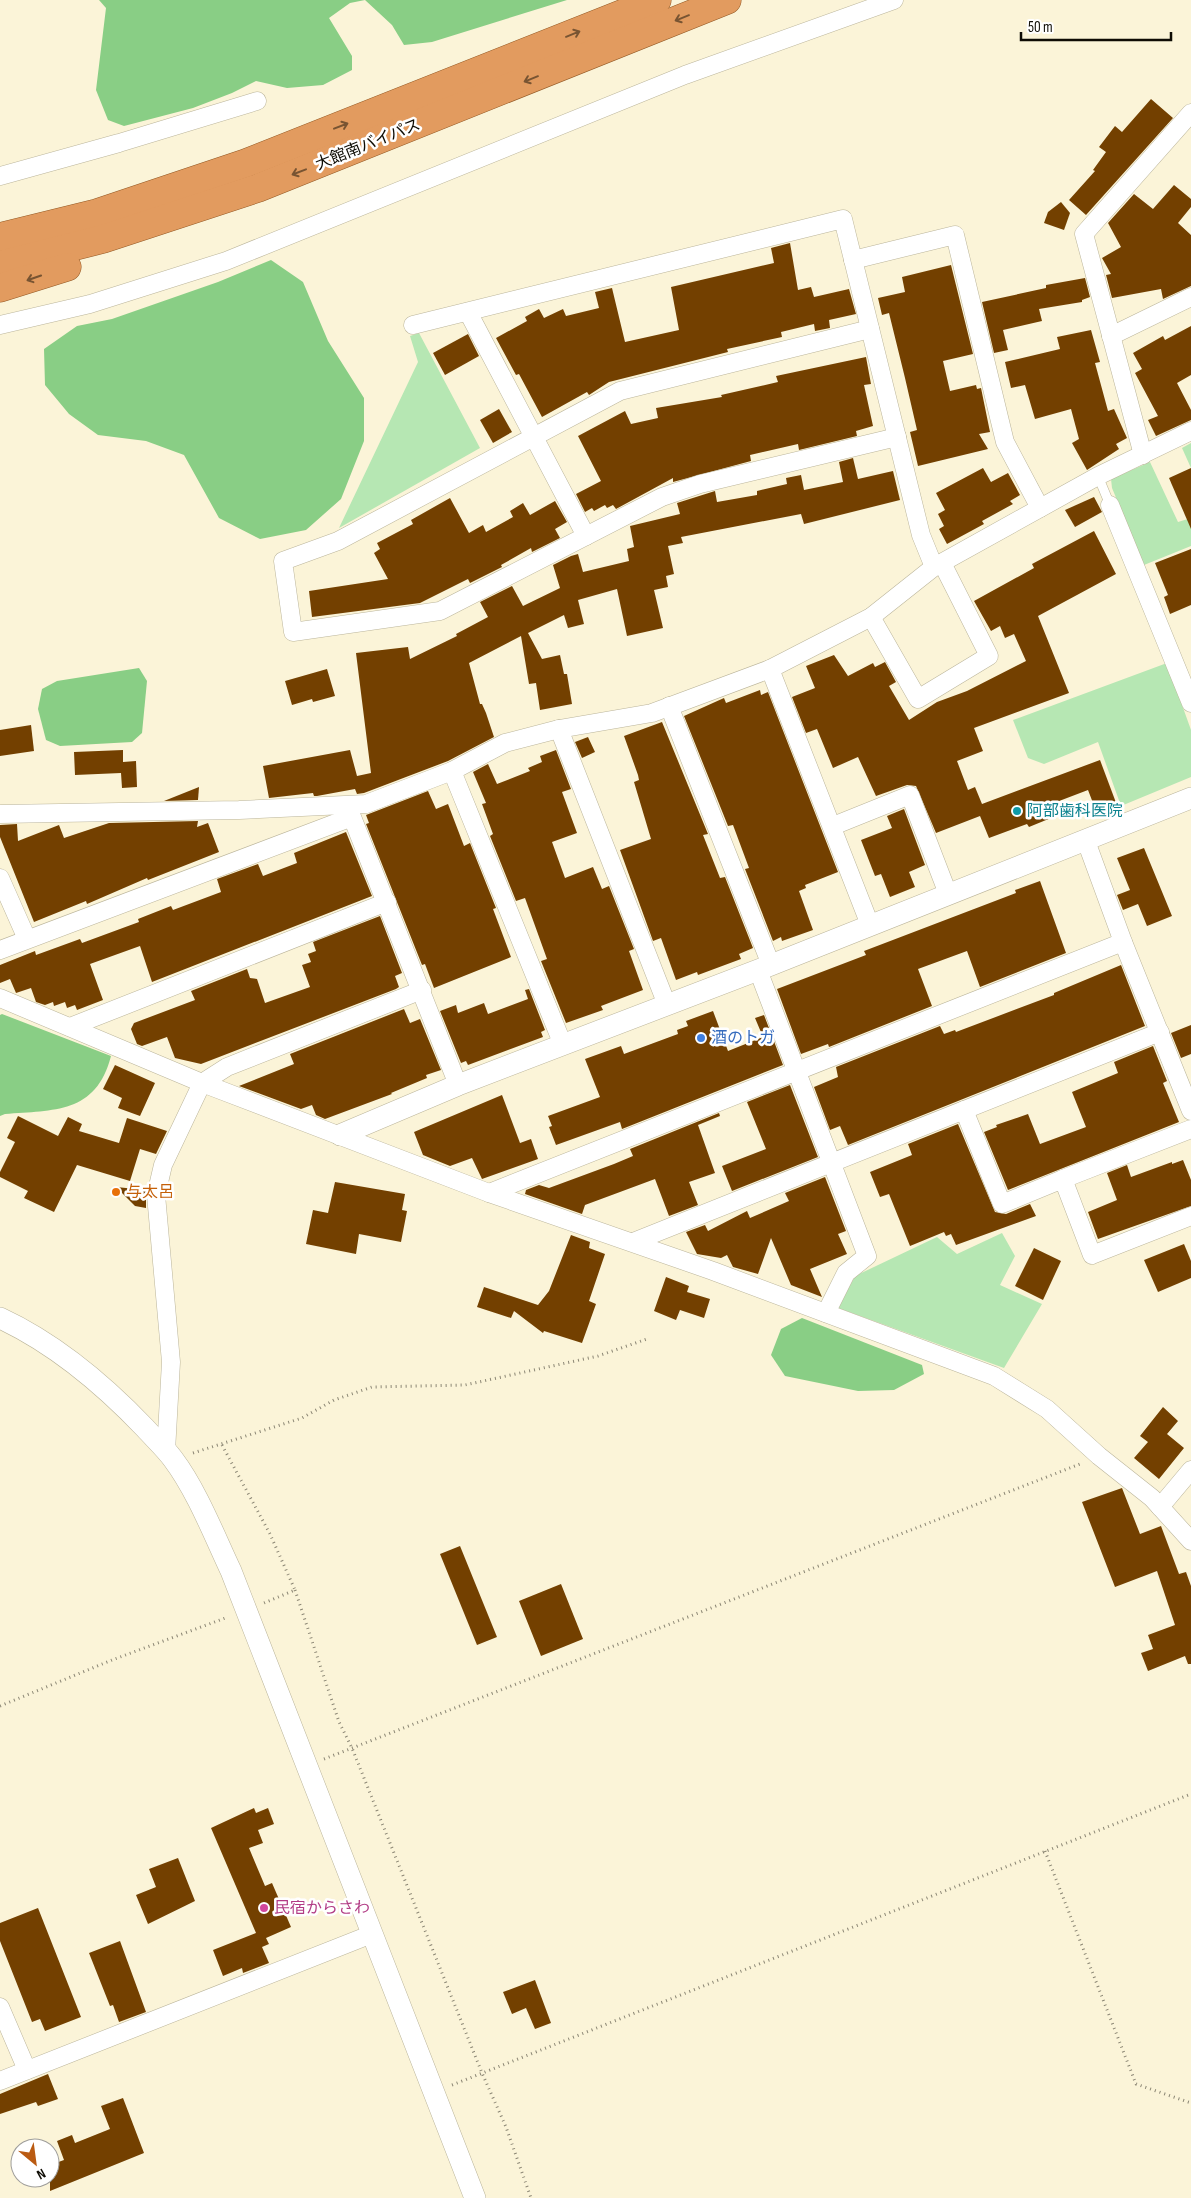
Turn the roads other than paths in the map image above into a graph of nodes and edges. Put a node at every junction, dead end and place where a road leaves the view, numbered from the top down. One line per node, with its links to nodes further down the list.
1 (657, 0): 6 (highway, 大館南バイパス, one-way to 1)
2 (727, 0): 8 (highway, 大館南バイパス, one-way to 8)
3 (894, 0): 16 (street)
4 (257, 101): 7 (street)
5 (1191, 113): 19 (street)
6 (246, 163): 9 (highway); 10 (highway, 大館南バイパス)
7 (0, 176)
8 (258, 188): 12 (highway, 大館南バイパス); 13 (highway, one-way to 13)
9 (0, 225)
10 (0, 237)
11 (853, 260): 15 (street); 18 (street); 26 (street)
12 (0, 265)
13 (0, 288)
14 (1191, 298): 19 (street)
15 (468, 312): 17 (street); 21 (street)
16 (0, 325)
17 (413, 325)
18 (870, 328): 21 (street); 22 (street)
19 (1111, 336): 23 (street)
20 (1191, 431): 23 (street)
21 (534, 437): 27 (street); 27 (street)
22 (896, 437): 27 (street); 28 (street)
23 (1144, 455): 24 (street)
24 (1098, 476): 25 (lane); 26 (street)
25 (1110, 505): 31 (street)
26 (1040, 508): 28 (street)
27 (586, 536)
28 (938, 565): 29 (street); 29 (street)
29 (871, 617): 30 (street)
30 (770, 669): 32 (street); 38 (street)
31 (1191, 703)
32 (669, 706): 33 (street); 47 (street)
33 (559, 729): 34 (street); 50 (street)
34 (452, 770): 36 (street); 53 (street)
35 (1191, 798): 39 (street)
36 (352, 811): 37 (street); 42 (street); 44 (street)
37 (0, 814)
38 (833, 826): 41 (street); 43 (street)
39 (1086, 841): 41 (street); 45 (street)
40 (0, 878): 44 (street)
41 (948, 894): 43 (street)
42 (387, 902): 48 (street); 51 (street)
43 (870, 926): 47 (street)
44 (26, 939): 46 (street)
45 (1124, 942): 52 (street); 54 (street)
46 (0, 950)
47 (764, 967): 50 (street); 54 (street)
48 (422, 990): 55 (street); 56 (street)
49 (0, 998): 51 (street)
50 (667, 1005): 53 (street)
51 (70, 1027): 55 (street)
52 (1160, 1032): 57 (street); 58 (street)
53 (563, 1045): 56 (street)
54 (796, 1071): 61 (street); 63 (street)
55 (202, 1083): 60 (street); 68 (street)
56 (458, 1085): 60 (street)
57 (964, 1110): 61 (street); 62 (street)
58 (1191, 1111)
59 (1191, 1129): 62 (street)
60 (340, 1135): 63 (street)
61 (831, 1163): 65 (street); 66 (street)
62 (1063, 1179): 64 (street)
63 (489, 1193): 65 (street)
64 (1191, 1216)
65 (634, 1242): 66 (street)
66 (826, 1313): 70 (street)
67 (0, 1318): 68 (street)
68 (170, 1455): 72 (street)
69 (1191, 1470): 70 (street)
70 (1160, 1507): 71 (street)
71 (1191, 1541)
72 (372, 1934): 74 (street); 76 (street)
73 (0, 2007): 74 (street)
74 (26, 2070): 75 (street)
75 (0, 2081)
76 (475, 2198)

